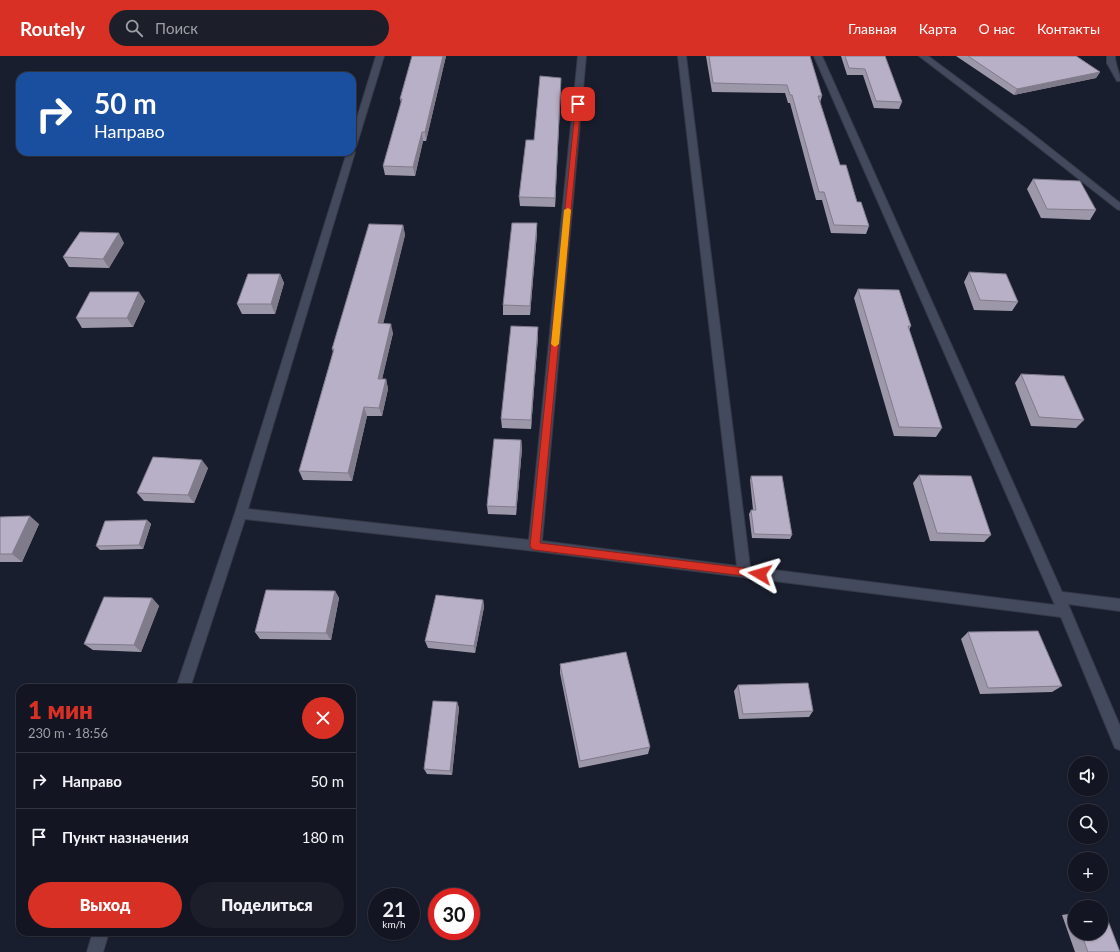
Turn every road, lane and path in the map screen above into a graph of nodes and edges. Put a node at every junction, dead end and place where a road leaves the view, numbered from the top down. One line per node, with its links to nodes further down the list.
1 (380, 56): 8 (street)
2 (582, 56): 12 (street)
3 (682, 56): 13 (street)
4 (818, 56): 14 (street)
5 (923, 56): 10 (street)
6 (1111, 56): 7 (street)
7 (1119, 78)
8 (356, 135)
9 (350, 156): 11 (street)
10 (1120, 207)
11 (241, 513): 12 (street); 17 (street)
12 (535, 546): 13 (street)
13 (744, 572): 16 (street)
14 (1059, 597): 15 (street); 16 (street)
15 (1120, 605)
16 (1065, 612): 18 (street)
17 (184, 684)
18 (1120, 743)
19 (101, 936): 20 (street)
20 (95, 952)

